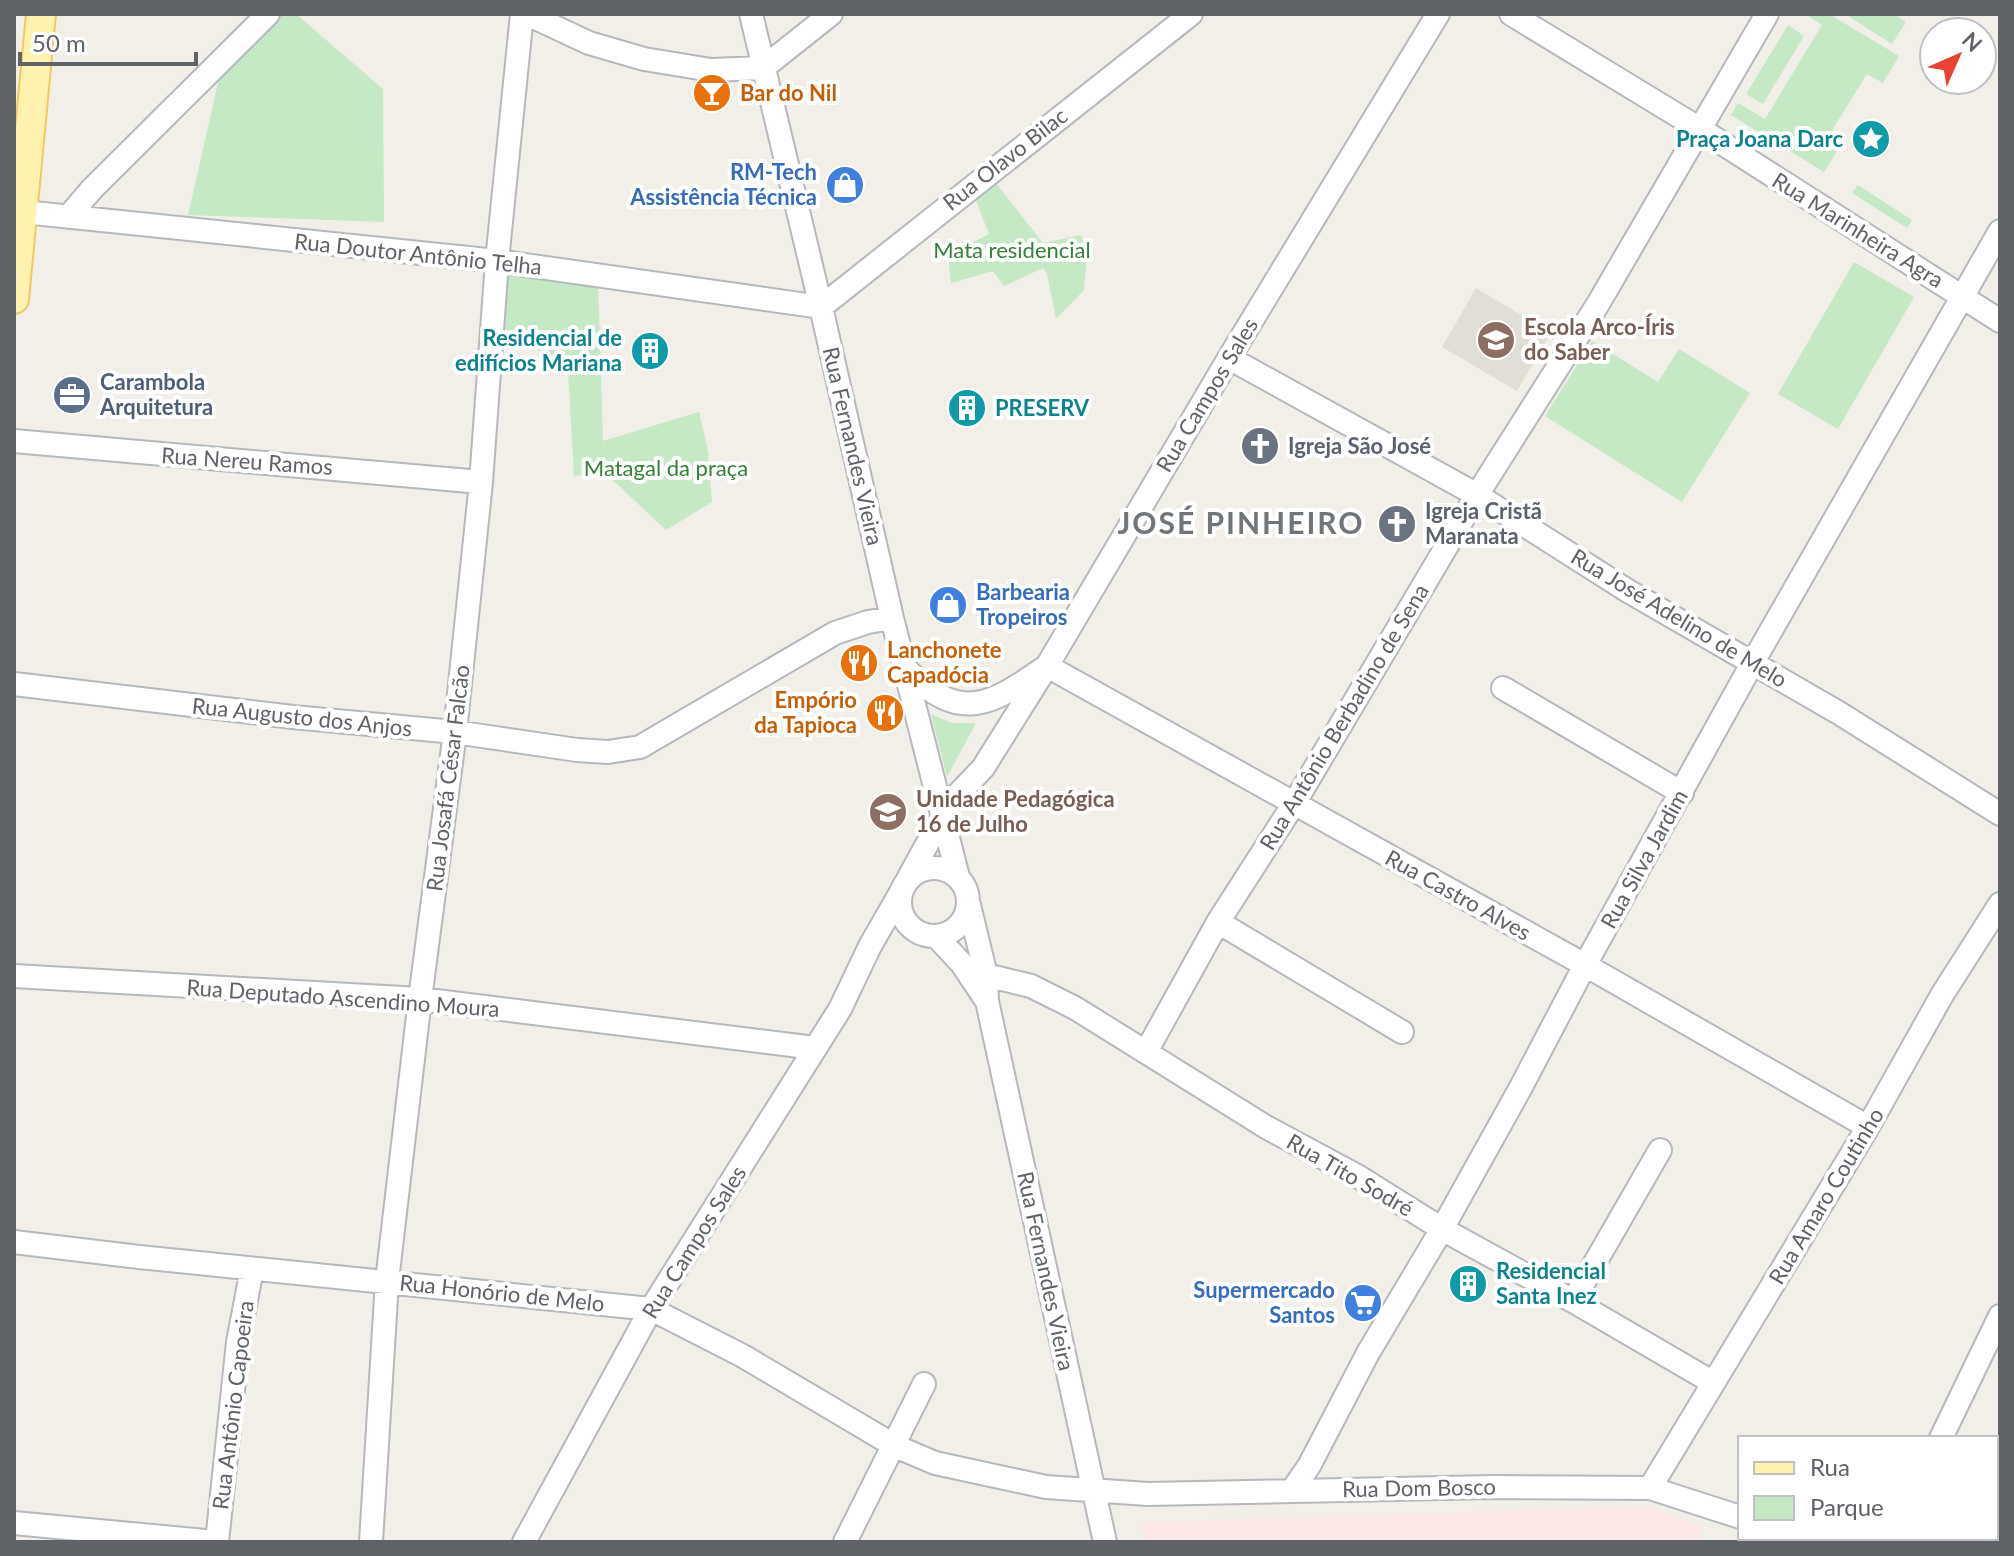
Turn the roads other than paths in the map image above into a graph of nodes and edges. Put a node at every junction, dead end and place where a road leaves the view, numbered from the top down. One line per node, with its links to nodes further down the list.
1 (55, 14): 10 (street)
2 (268, 14): 14 (street)
3 (524, 14): 11 (street); 16 (street, Rua Josafá César Falcão)
4 (751, 14): 11 (street, Rua Fernandes Vieira)
5 (831, 14): 11 (street)
6 (1191, 14): 19 (street, Rua Olavo Bilac)
7 (1438, 14): 21 (street, Rua Campos Sales)
8 (1511, 14): 12 (street, Rua Marinheira Agra)
9 (1767, 14): 12 (street, Rua Antônio Berbadino de Sena)
10 (40, 27): 13 (main road)
11 (763, 68): 19 (street, Rua Fernandes Vieira)
12 (1700, 129): 17 (street, Rua Marinheira Agra); 24 (street, Rua Antônio Berbadino de Sena)
13 (18, 212): 14 (street, Rua Doutor Antônio Telha); 18 (main road)
14 (68, 217): 16 (street, Rua Doutor Antônio Telha)
15 (2000, 231): 17 (street, Rua Silva Jardim)
16 (497, 261): 19 (street, Rua Doutor Antônio Telha); 23 (street, Rua Josafá César Falcão)
17 (1963, 296): 20 (street, Rua Marinheira Agra); 26 (street, Rua Silva Jardim)
18 (14, 299)
19 (821, 307): 25 (street, Rua Fernandes Vieira)
20 (2000, 321)
21 (1229, 358): 24 (street, Rua José Adelino de Melo); 27 (street, Rua Campos Sales)
22 (14, 441): 23 (street, Rua Nereu Ramos)
23 (481, 482): 31 (street, Rua Josafá César Falcão)
24 (1477, 495): 26 (street, Rua José Adelino de Melo); 33 (street, Rua Antônio Berbadino de Sena)
25 (892, 618): 28 (street, Rua Fernandes Vieira); 31 (street, Rua Augusto dos Anjos)
26 (1753, 662): 32 (street, Rua Silva Jardim); 35 (street, Rua José Adelino de Melo)
27 (1047, 666): 28 (street); 33 (street, Rua Castro Alves); 34 (street, Rua Campos Sales)
28 (905, 668): 34 (street, Rua Fernandes Vieira)
29 (14, 684): 31 (street, Rua Augusto dos Anjos)
30 (1503, 688): 32 (street)
31 (455, 732): 47 (street, Rua Josafá César Falcão)
32 (1682, 793): 44 (street, Rua Silva Jardim)
33 (1295, 802): 40 (street, Rua Antônio Berbadino de Sena); 44 (street, Rua Castro Alves)
34 (942, 814): 36 (street, Rua Fernandes Vieira); 37 (street, Rua Campos Sales)
35 (2000, 814)
36 (958, 877): 37 (street); 39 (street)
37 (905, 886): 41 (street); 43 (street, Rua Campos Sales)
38 (2000, 904): 52 (street, Rua Amaro Coutinho)
39 (969, 905): 42 (street); 45 (street, Rua Fernandes Vieira)
40 (1218, 922): 49 (street); 51 (street, Rua Antônio Berbadino de Sena)
41 (910, 926): 42 (street); 43 (street)
42 (936, 936): 48 (street, Rua Fernandes Vieira)
43 (870, 946): 50 (street, Rua Campos Sales)
44 (1585, 965): 52 (street, Rua Castro Alves); 54 (street, Rua Silva Jardim)
45 (986, 975): 48 (street, Rua Fernandes Vieira); 51 (street, Rua Tito Sodré)
46 (14, 976): 47 (street, Rua Deputado Ascendino Moura)
47 (420, 999): 50 (street, Rua Deputado Ascendino Moura); 57 (street, Rua Josafá César Falcão)
48 (987, 1001): 67 (street, Rua Fernandes Vieira)
49 (1402, 1032)
50 (815, 1048): 59 (street, Rua Campos Sales)
51 (1146, 1052): 54 (street, Rua Tito Sodré)
52 (1868, 1127): 61 (street, Rua Amaro Coutinho)
53 (1660, 1150): 58 (street)
54 (1442, 1229): 58 (street, Rua Tito Sodré); 66 (street, Rua Silva Jardim)
55 (14, 1242): 56 (street, Rua Honório de Melo)
56 (252, 1269): 57 (street, Rua Honório de Melo); 70 (street, Rua Antônio Capoeira)
57 (387, 1281): 59 (street, Rua Honório de Melo); 71 (street, Rua Josafá César Falcão)
58 (1573, 1301): 61 (street, Rua Tito Sodré)
59 (651, 1309): 64 (street, Rua Honório de Melo); 72 (street, Rua Campos Sales)
60 (2000, 1316): 63 (street)
61 (1712, 1382): 65 (street, Rua Amaro Coutinho)
62 (924, 1384): 64 (street)
63 (1942, 1436)
64 (895, 1446): 67 (street, Rua Honório de Melo); 73 (street)
65 (1650, 1488): 66 (street, Rua Dom Bosco); 68 (street, Rua Dom Bosco)
66 (1293, 1489): 67 (street, Rua Dom Bosco)
67 (1094, 1490): 74 (street, Rua Fernandes Vieira)
68 (1738, 1516)
69 (14, 1523): 70 (street)
70 (216, 1542)
71 (371, 1542)
72 (524, 1542)
73 (845, 1542)
74 (1105, 1542)

